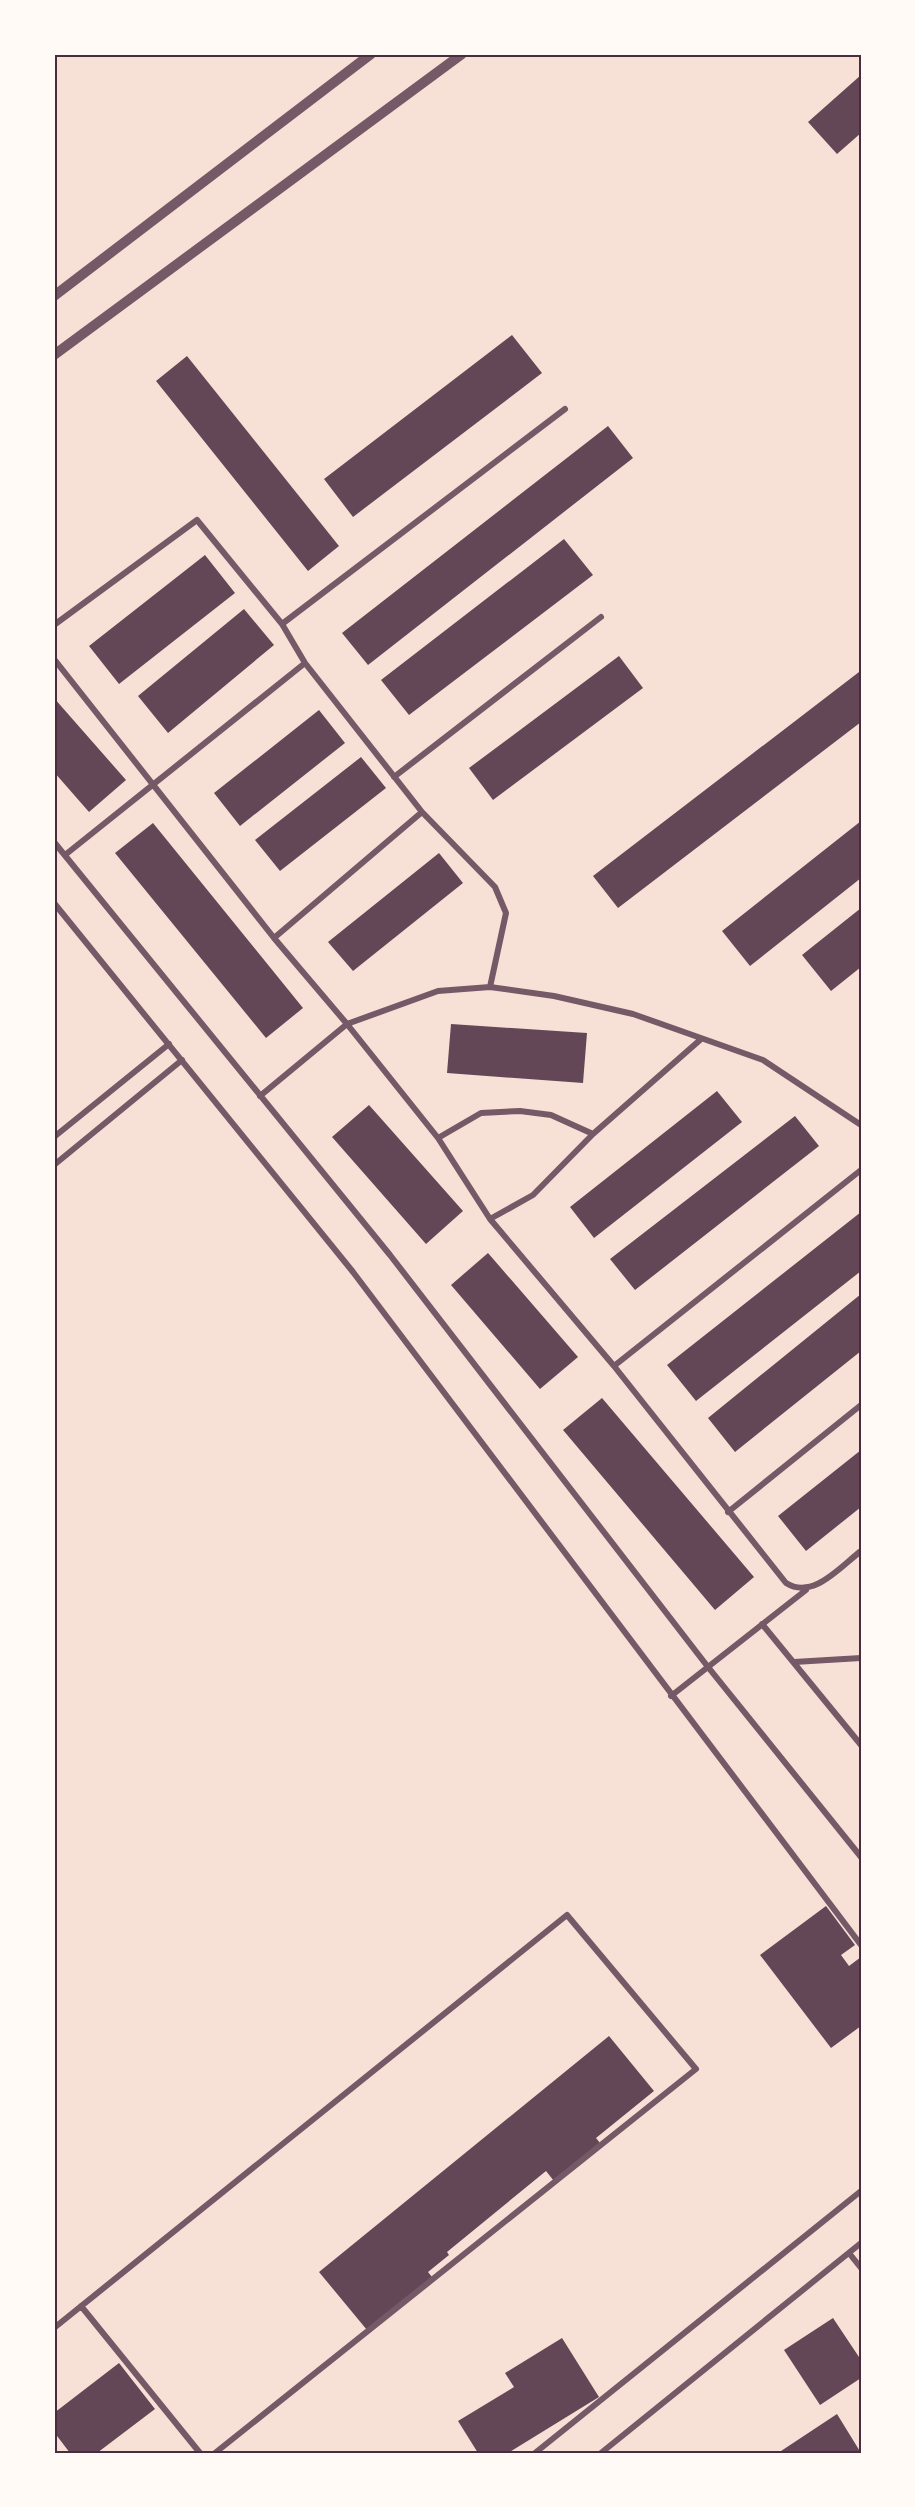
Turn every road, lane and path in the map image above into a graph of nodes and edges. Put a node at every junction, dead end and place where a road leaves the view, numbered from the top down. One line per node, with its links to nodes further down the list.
1 (371, 54): 3 (street)
2 (462, 54): 4 (street)
3 (54, 296)
4 (54, 355)
5 (565, 409): 7 (street)
6 (601, 618): 11 (street)
7 (282, 624): 8 (street); 10 (street)
8 (54, 626)
9 (54, 659): 12 (street)
10 (305, 663): 11 (street); 12 (street)
11 (394, 777): 13 (street)
12 (153, 785): 15 (street); 17 (street)
13 (422, 812): 17 (street); 18 (street)
14 (54, 842): 15 (street)
15 (64, 855): 23 (street)
16 (54, 903): 21 (street)
17 (274, 938): 19 (street)
18 (490, 987): 19 (street); 20 (street)
19 (347, 1024): 23 (street); 27 (street)
20 (700, 1040): 24 (street); 25 (street)
21 (169, 1044): 22 (street); 26 (street)
22 (182, 1060): 28 (street); 40 (street)
23 (260, 1096): 39 (street)
24 (861, 1125)
25 (593, 1134): 27 (street); 30 (street)
26 (54, 1137)
27 (438, 1138): 30 (street)
28 (54, 1165)
29 (861, 1170): 31 (street)
30 (490, 1219): 31 (street)
31 (614, 1366): 33 (street)
32 (861, 1405): 33 (street)
33 (728, 1512): 35 (street)
34 (861, 1551): 35 (street)
35 (806, 1590): 36 (street)
36 (762, 1624): 38 (street); 39 (street)
37 (861, 1658): 38 (street)
38 (794, 1662): 41 (street)
39 (708, 1667): 40 (street); 42 (street)
40 (671, 1696): 43 (street)
41 (861, 1745)
42 (861, 1857)
43 (861, 1945)
44 (861, 2191): 52 (street)
45 (861, 2243): 46 (street)
46 (849, 2253): 47 (street); 53 (street)
47 (861, 2268)
48 (81, 2306): 49 (street); 50 (street); 51 (street)
49 (54, 2328)
50 (200, 2453)
51 (215, 2453)
52 (535, 2453)
53 (601, 2453)

